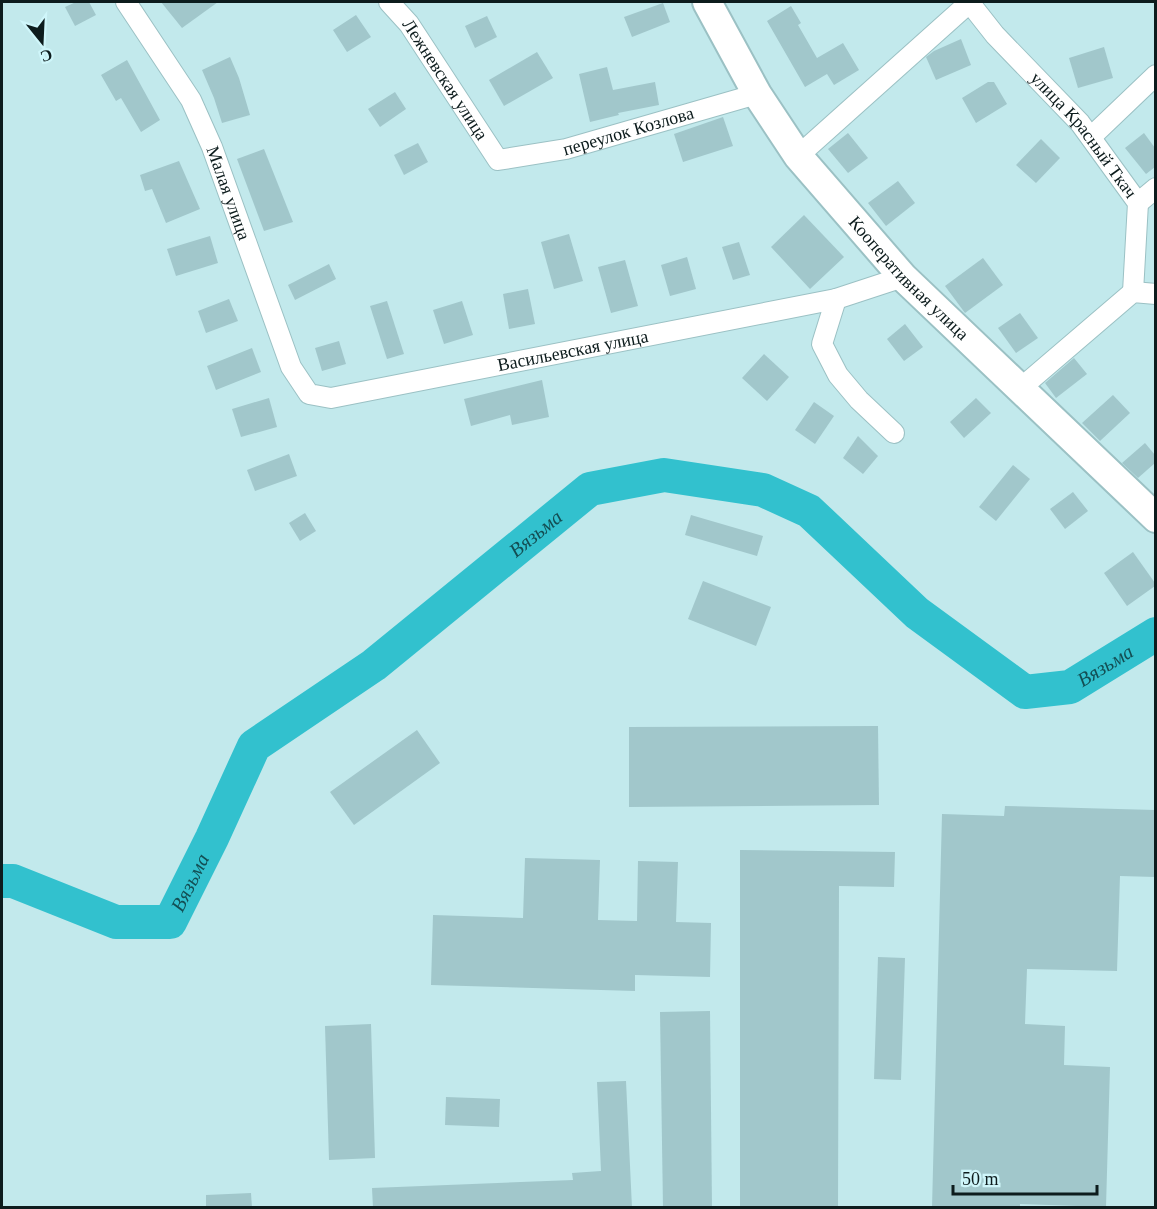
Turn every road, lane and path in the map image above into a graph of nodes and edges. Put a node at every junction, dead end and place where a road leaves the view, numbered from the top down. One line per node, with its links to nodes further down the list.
1 (126, 2): 17 (street, Малая улица)
2 (389, 2): 9 (street, Лежневская улица)
3 (707, 2): 6 (street, Кооперативная улица)
4 (969, 2): 7 (street, улица Красный Ткач); 8 (street)
5 (1155, 75): 7 (street)
6 (757, 94): 8 (street, Кооперативная улица); 9 (street, переулок Козлова)
7 (1091, 137): 11 (street, улица Красный Ткач)
8 (798, 156): 12 (street, Кооперативная улица)
9 (498, 160)
10 (1155, 189): 11 (street)
11 (1138, 203): 13 (street, улица Красный Ткач)
12 (903, 277): 15 (street, Васильевская улица); 16 (street, Кооперативная улица)
13 (1133, 292): 14 (street); 16 (street)
14 (1155, 294)
15 (836, 299): 17 (street, Васильевская улица); 18 (street)
16 (1021, 388): 19 (street, Кооперативная улица)
17 (309, 394)
18 (894, 433)
19 (1155, 518)

